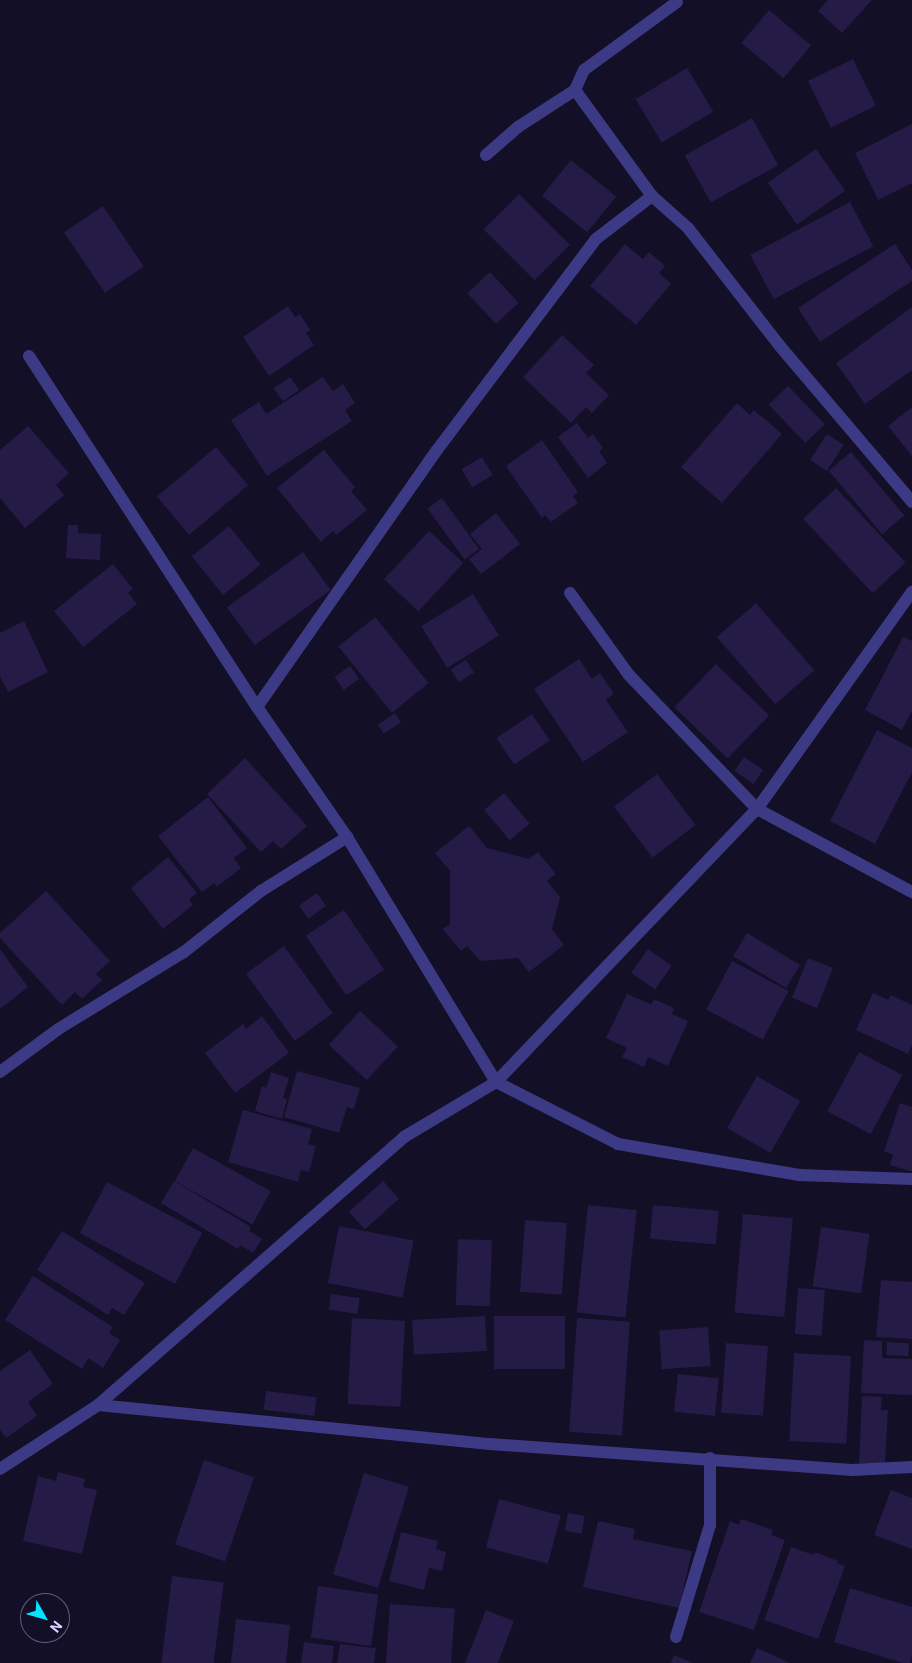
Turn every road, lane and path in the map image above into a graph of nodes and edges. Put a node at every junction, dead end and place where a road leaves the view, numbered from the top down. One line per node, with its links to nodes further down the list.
1 (677, 2): 2 (street)
2 (575, 90): 3 (street); 4 (street)
3 (486, 154)
4 (652, 196): 6 (street); 9 (street)
5 (29, 356): 9 (street)
6 (912, 502)
7 (912, 592): 10 (street)
8 (570, 593): 10 (street)
9 (257, 707): 11 (street)
10 (758, 809): 12 (street); 14 (street)
11 (346, 837): 13 (street); 14 (street)
12 (912, 892)
13 (0, 1072)
14 (496, 1082): 15 (street); 16 (street)
15 (912, 1179)
16 (98, 1405): 17 (street); 18 (street)
17 (710, 1458): 19 (street); 20 (street)
18 (2, 1464)
19 (912, 1467)
20 (676, 1637)

